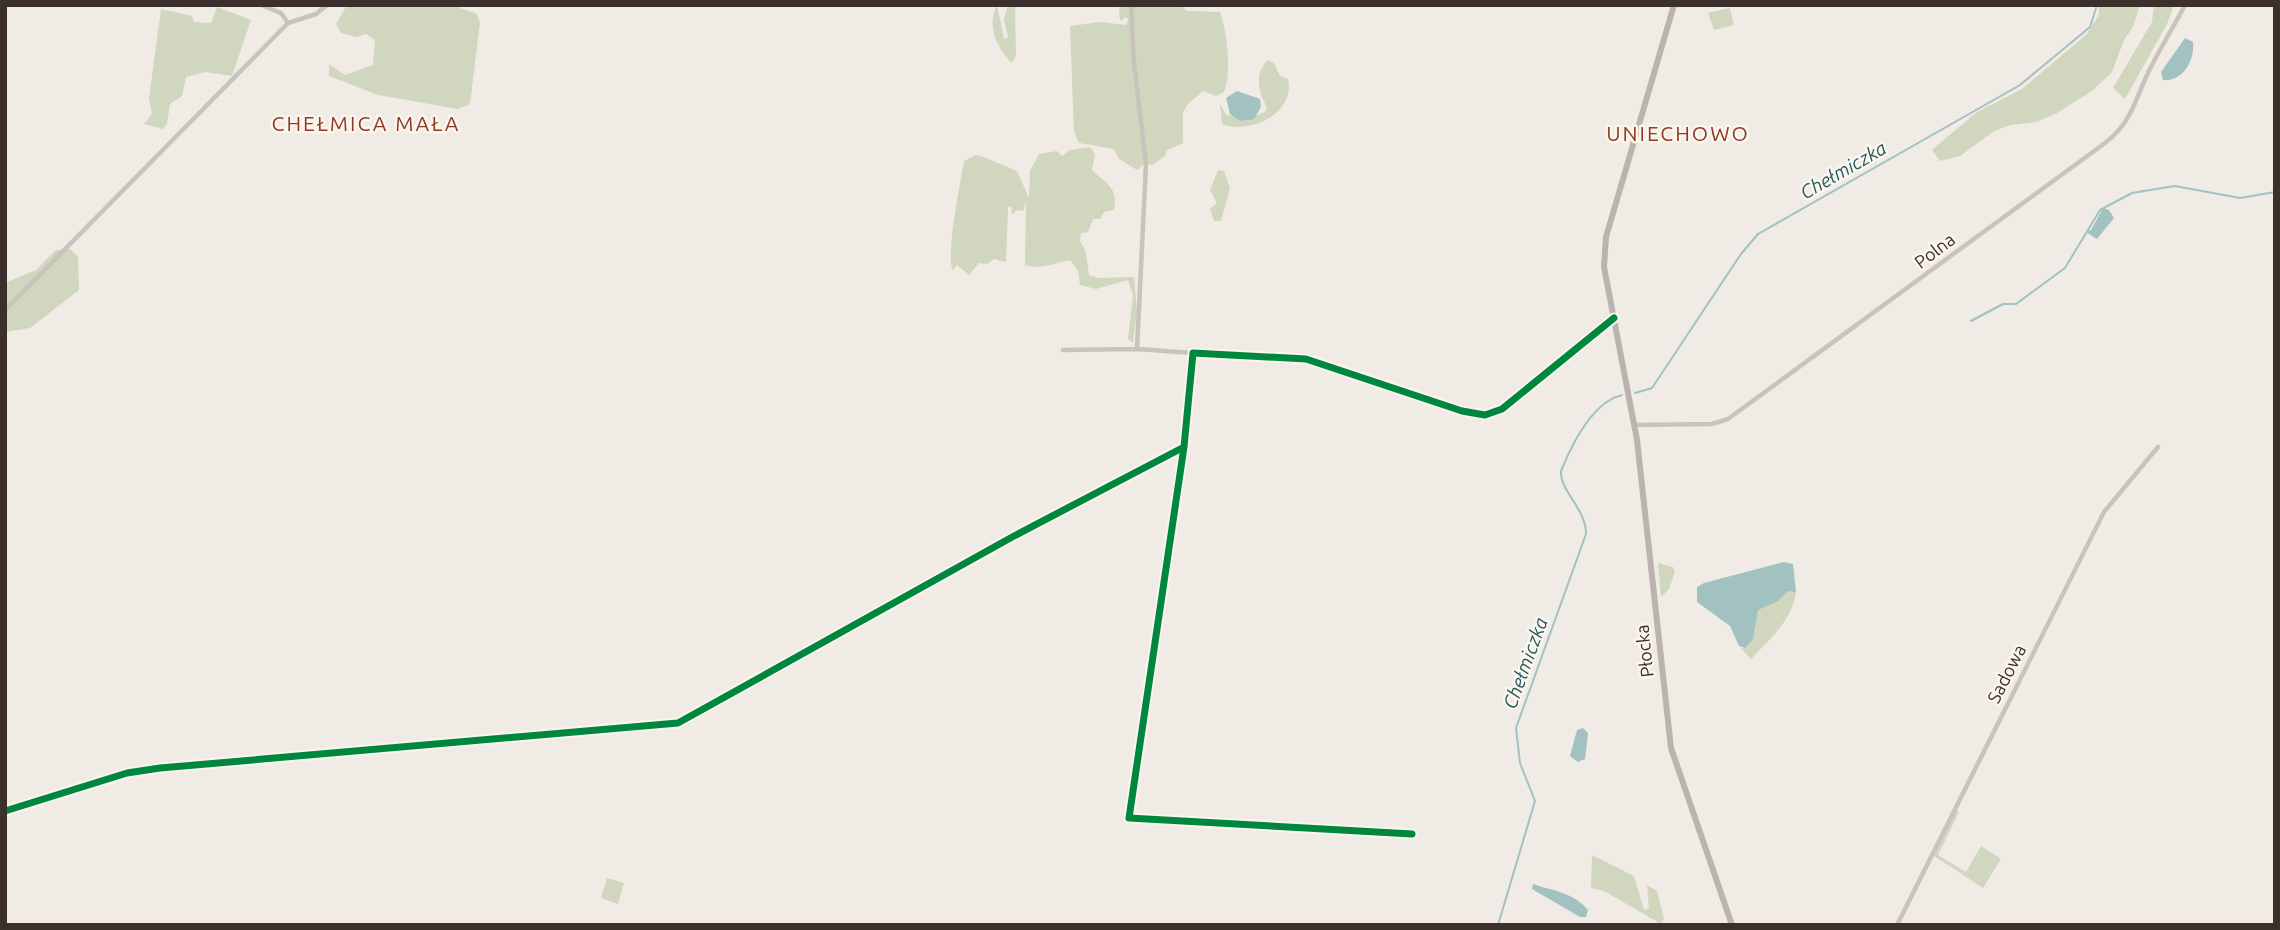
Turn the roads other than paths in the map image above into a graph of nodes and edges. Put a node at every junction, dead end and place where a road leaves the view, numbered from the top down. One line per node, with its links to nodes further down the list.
1 (261, 5): 6 (street)
2 (327, 5): 6 (street)
3 (1131, 5): 9 (street)
4 (1674, 5): 8 (main road, Płocka)
5 (2185, 5): 12 (street, Polna)
6 (288, 23): 7 (street)
7 (5, 310)
8 (1614, 318): 11 (street); 12 (main road, Płocka)
9 (1137, 349): 10 (street); 11 (street)
10 (1063, 351)
11 (1193, 353): 13 (street)
12 (1634, 425): 17 (main road, Płocka)
13 (1184, 447): 15 (street); 16 (street)
14 (2158, 447): 18 (street, Sadowa)
15 (5, 811)
16 (1412, 834)
17 (1732, 925)
18 (1897, 925)

